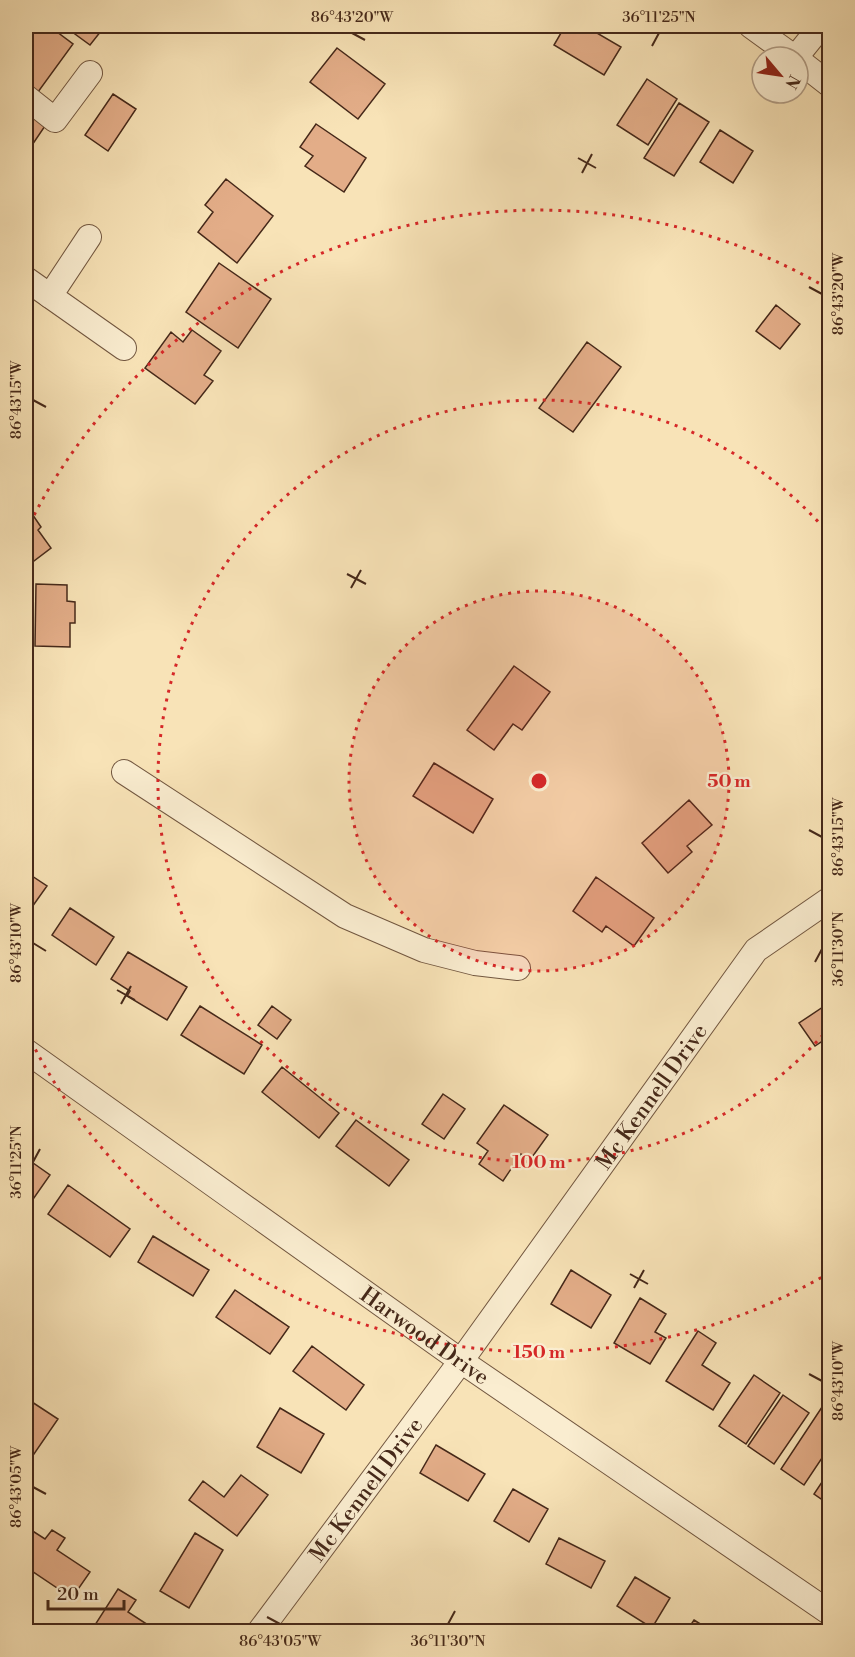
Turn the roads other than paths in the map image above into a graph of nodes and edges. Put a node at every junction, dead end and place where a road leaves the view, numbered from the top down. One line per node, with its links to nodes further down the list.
1 (750, 26): 3 (street)
2 (821, 26): 4 (street)
3 (777, 45)
4 (806, 45)
5 (810, 69): 7 (street)
6 (90, 73): 8 (street)
7 (830, 85)
8 (26, 97)
9 (89, 237): 11 (street)
10 (26, 279): 11 (street)
11 (50, 296): 12 (street)
12 (124, 348)
13 (124, 772): 15 (street)
14 (830, 899): 17 (street, Mc Kennell Drive)
15 (518, 968)
16 (26, 1052): 17 (street, Harwood Drive)
17 (461, 1361): 18 (street, Harwood Drive); 19 (street, Mc Kennell Drive)
18 (830, 1613)
19 (258, 1632)

